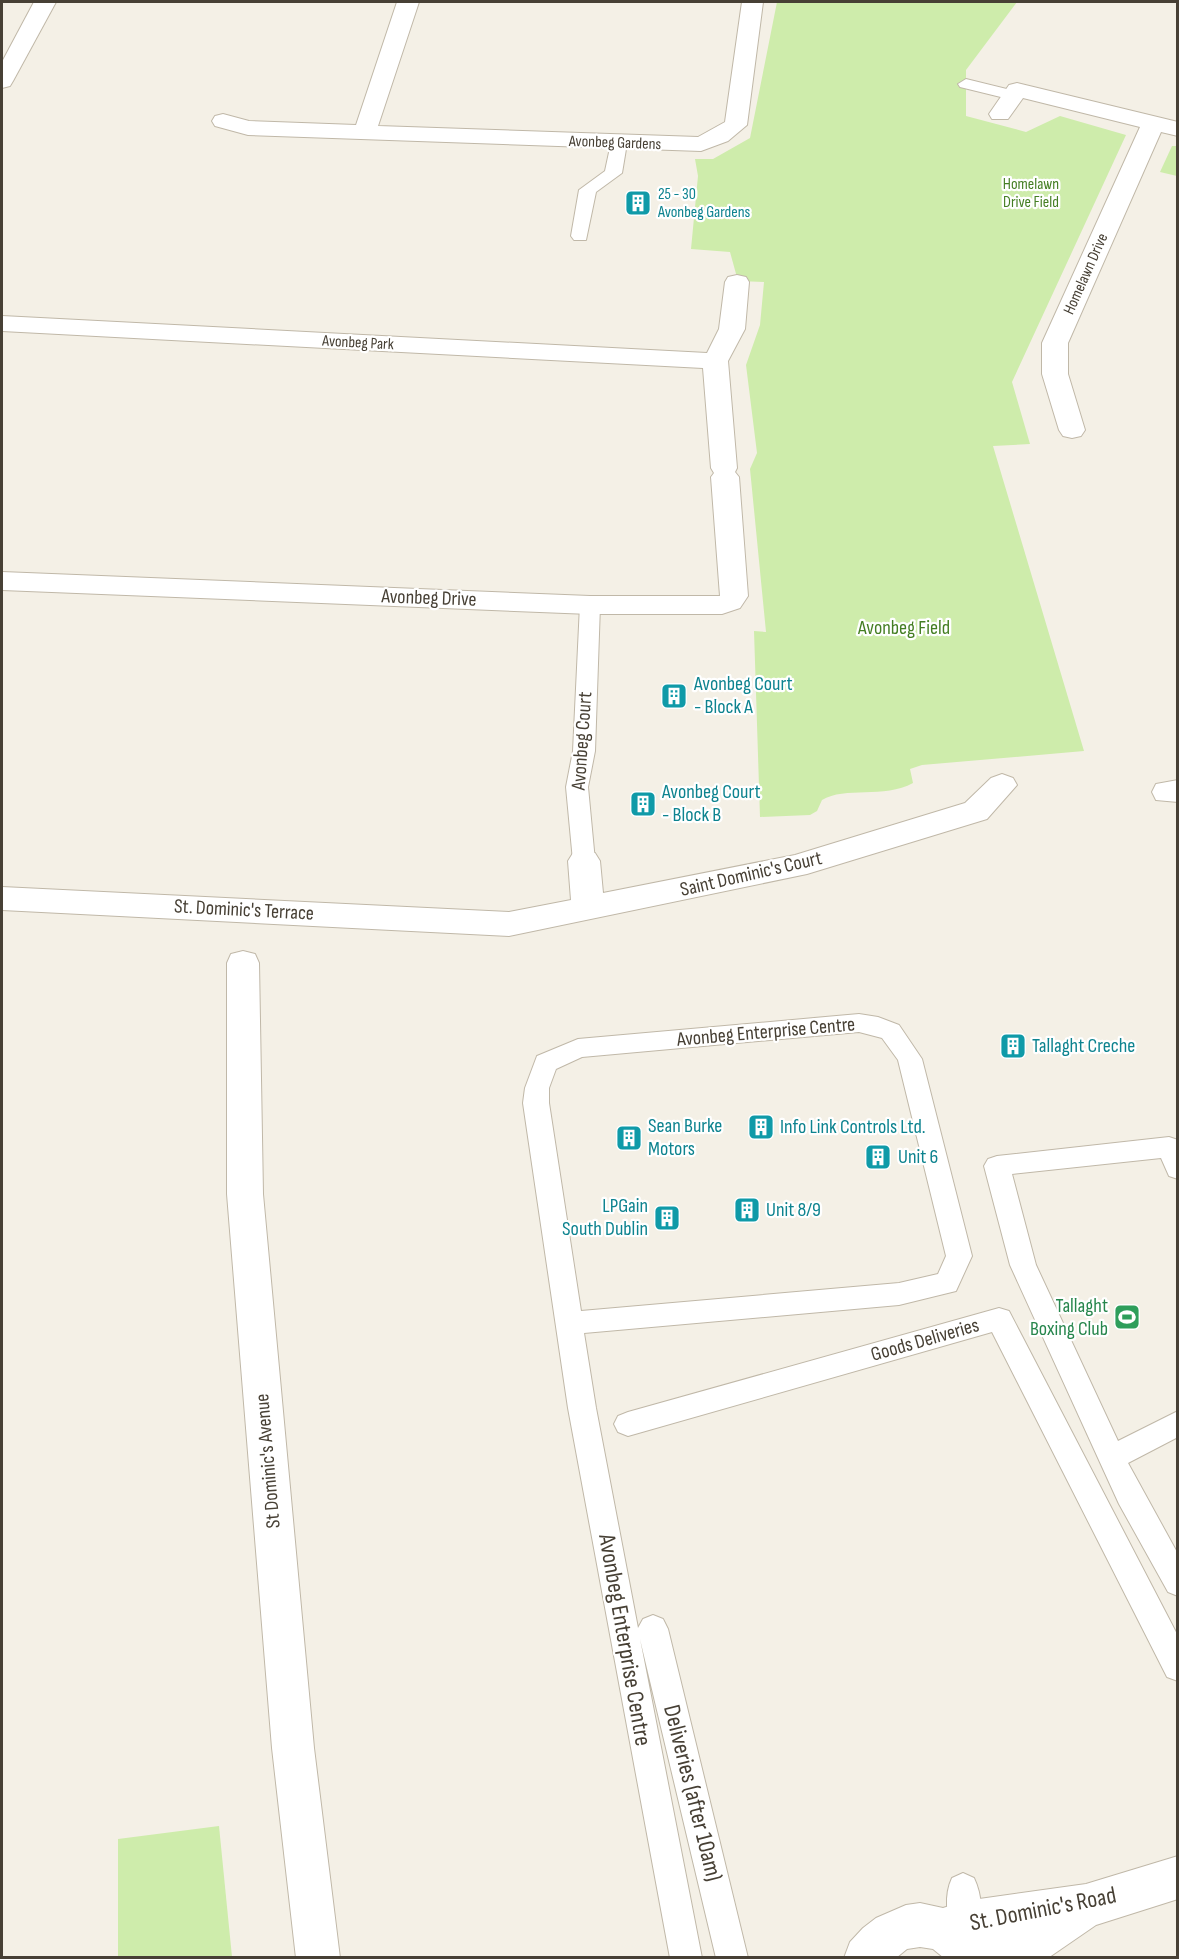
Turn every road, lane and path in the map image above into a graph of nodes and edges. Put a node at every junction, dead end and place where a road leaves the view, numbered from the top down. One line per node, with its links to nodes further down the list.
1 (45, 2): 4 (street)
2 (408, 2): 10 (street)
3 (753, 2): 11 (street, Avonbeg Gardens)
4 (2, 81)
5 (966, 84): 6 (lane)
6 (1007, 105): 8 (street)
7 (223, 121): 10 (street, Avonbeg Gardens)
8 (1153, 123): 9 (street); 16 (street, Homelawn Drive)
9 (1178, 129)
10 (365, 132): 11 (street, Avonbeg Gardens)
11 (619, 143): 12 (lane)
12 (579, 236)
13 (737, 282): 15 (street)
14 (2, 323): 15 (street, Avonbeg Park)
15 (715, 361): 18 (street, Avonbeg Drive)
16 (1071, 430)
17 (2, 581): 18 (street, Avonbeg Drive)
18 (590, 605): 20 (lane, Avonbeg Court)
19 (1002, 785): 22 (street, Saint Dominic's Court)
20 (585, 866): 22 (street)
21 (2, 899): 23 (street, St. Dominic's Terrace)
22 (588, 909): 23 (street, Saint Dominic's Court)
23 (486, 924)
24 (243, 963): 36 (street, St Dominic's Avenue)
25 (1178, 1169): 29 (lane)
26 (568, 1323): 26 (lane, Avonbeg Enterprise Centre); 37 (lane, Avonbeg Enterprise Centre)
27 (1178, 1423): 29 (lane)
28 (628, 1424): 32 (lane, Goods Deliveries)
29 (1112, 1458): 30 (lane)
30 (1178, 1583)
31 (653, 1629): 38 (lane, Deliveries (after 10am))
32 (1178, 1667)
33 (1178, 1877): 34 (street, St. Dominic's Road)
34 (1086, 1906): 35 (street, St. Dominic's Road); 40 (street)
35 (962, 1925): 39 (street, St. Dominic's Road)
36 (318, 1958)
37 (686, 1958)
38 (732, 1958)
39 (866, 1958)
40 (1008, 1958)

